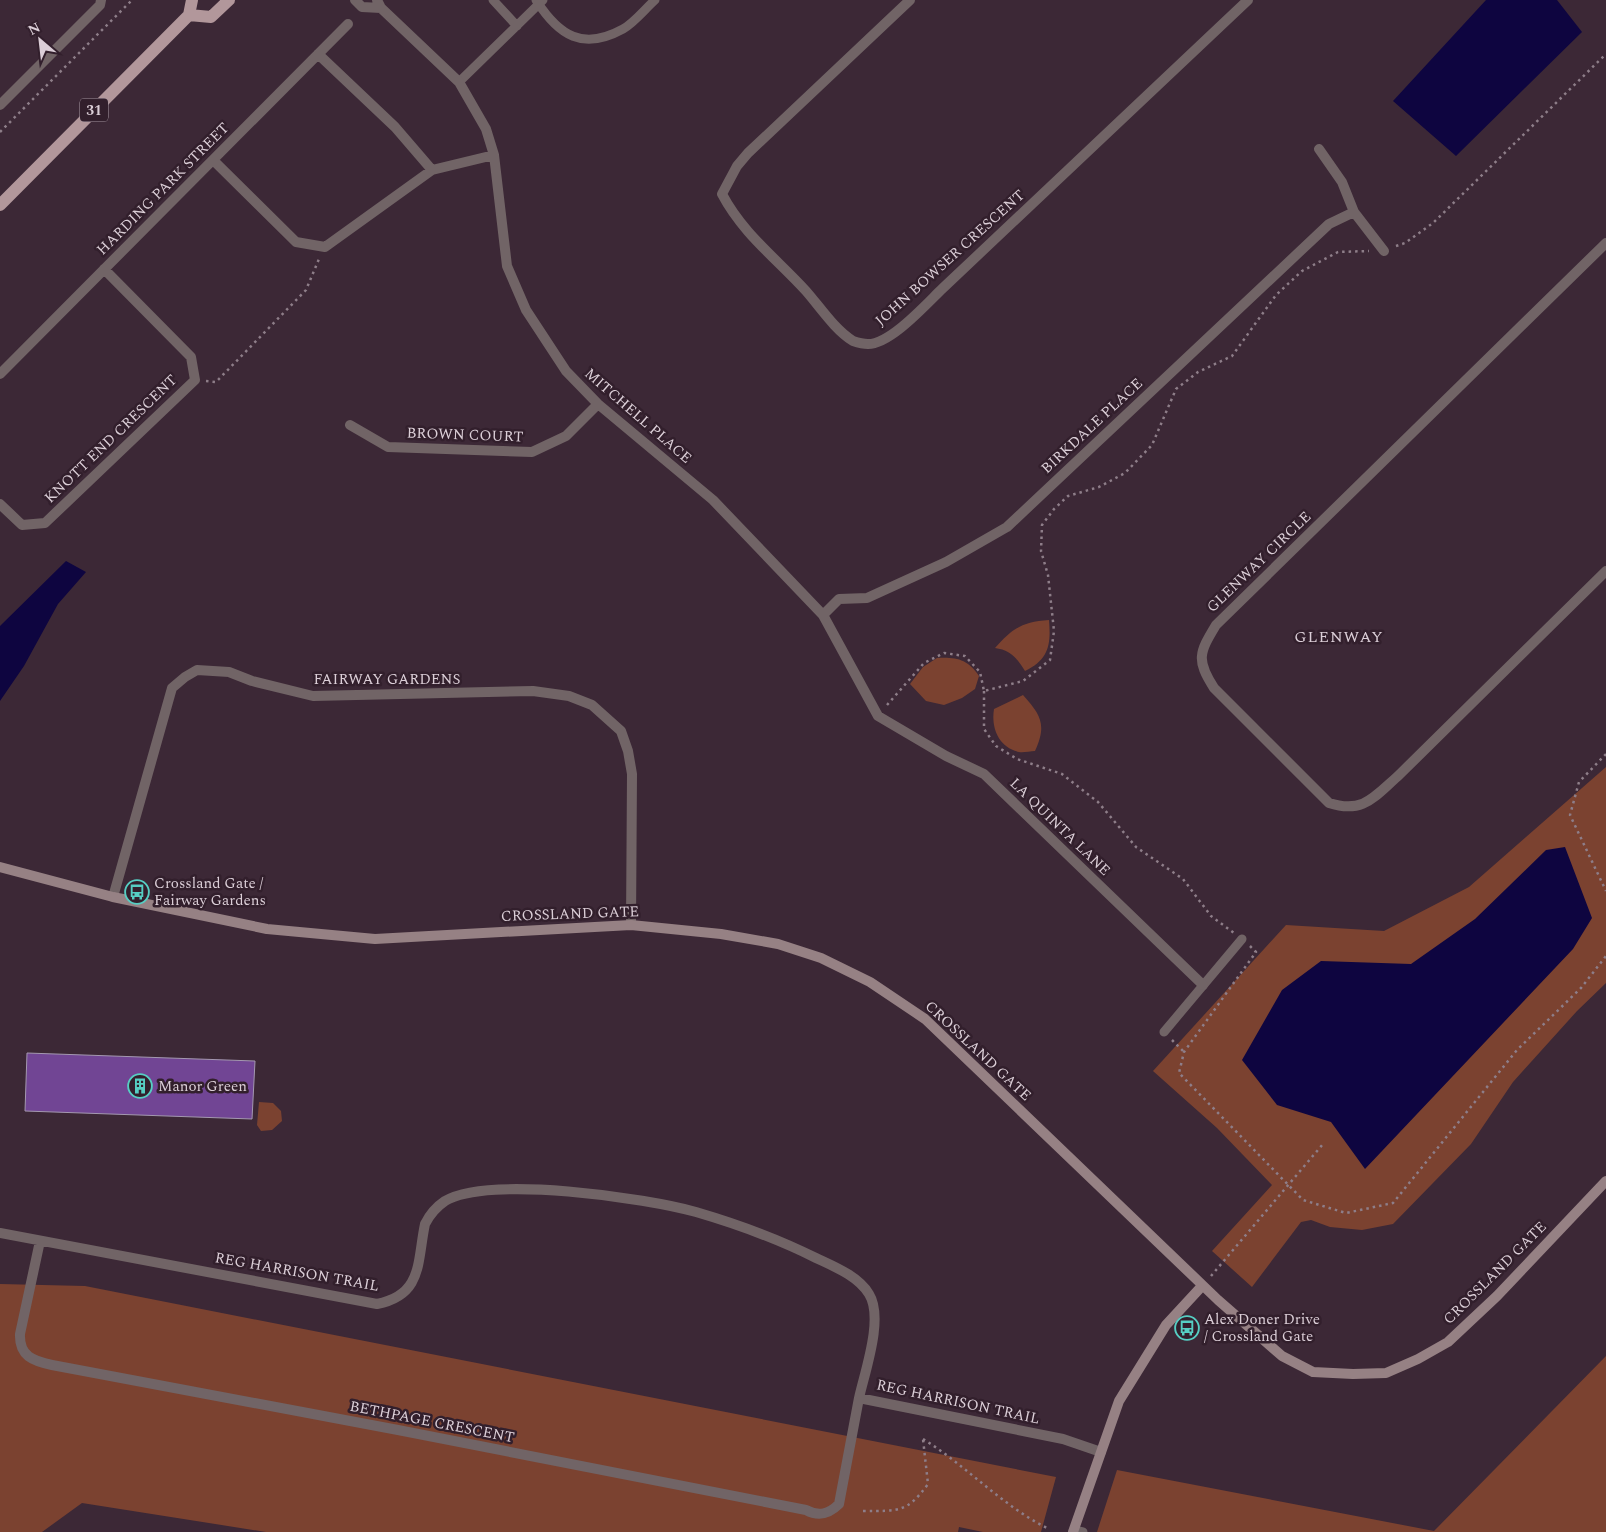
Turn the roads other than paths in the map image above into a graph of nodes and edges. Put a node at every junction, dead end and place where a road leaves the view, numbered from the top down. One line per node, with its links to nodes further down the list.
1 (101, 0): 16 (street)
2 (192, 0): 11 (main road)
3 (228, 0): 11 (main road)
4 (355, 0): 10 (street, MITCHELL PLACE)
5 (493, 0): 13 (lane)
6 (654, 0): 9 (lane)
7 (910, 0): 8 (street, JOHN BOWSER CRESCENT)
8 (1248, 0)
9 (539, 2): 13 (lane)
10 (379, 4): 15 (street, MITCHELL PLACE)
11 (189, 15): 21 (main road, 31)
12 (348, 24): 14 (street, HARDING PARK STREET)
13 (517, 26): 15 (lane)
14 (318, 54): 19 (street, HARDING PARK STREET); 20 (street)
15 (459, 82): 18 (street, MITCHELL PLACE)
16 (0, 105)
17 (1319, 149): 22 (street)
18 (494, 155): 20 (street); 27 (street, MITCHELL PLACE)
19 (212, 160): 20 (street); 25 (street, HARDING PARK STREET)
20 (432, 170)
21 (0, 205)
22 (1354, 212): 24 (street); 31 (street, BIRKDALE PLACE)
23 (1606, 243): 30 (street, GLENWAY CIRCLE)
24 (1384, 251)
25 (104, 269): 26 (street, HARDING PARK STREET); 29 (street, KNOTT END CRESCENT)
26 (0, 374)
27 (598, 404): 28 (street, BROWN COURT); 31 (street, MITCHELL PLACE)
28 (350, 425)
29 (0, 504)
30 (1606, 571)
31 (822, 615): 32 (street, MITCHELL PLACE)
32 (878, 716): 37 (street, LA QUINTA LANE)
33 (0, 867): 34 (street, CROSSLAND GATE)
34 (113, 896): 35 (street, CROSSLAND GATE); 35 (street, FAIRWAY GARDENS)
35 (631, 925): 42 (street, CROSSLAND GATE)
36 (1242, 939): 37 (lane)
37 (1203, 985): 38 (lane)
38 (1164, 1032)
39 (1606, 1181): 42 (street, CROSSLAND GATE)
40 (0, 1233): 41 (street, REG HARRISON TRAIL)
41 (40, 1240): 43 (street, REG HARRISON TRAIL); 43 (street, BETHPAGE CRESCENT)
42 (1202, 1286): 44 (street)
43 (859, 1398): 44 (street, REG HARRISON TRAIL)
44 (1101, 1452): 45 (street)
45 (1077, 1531)

